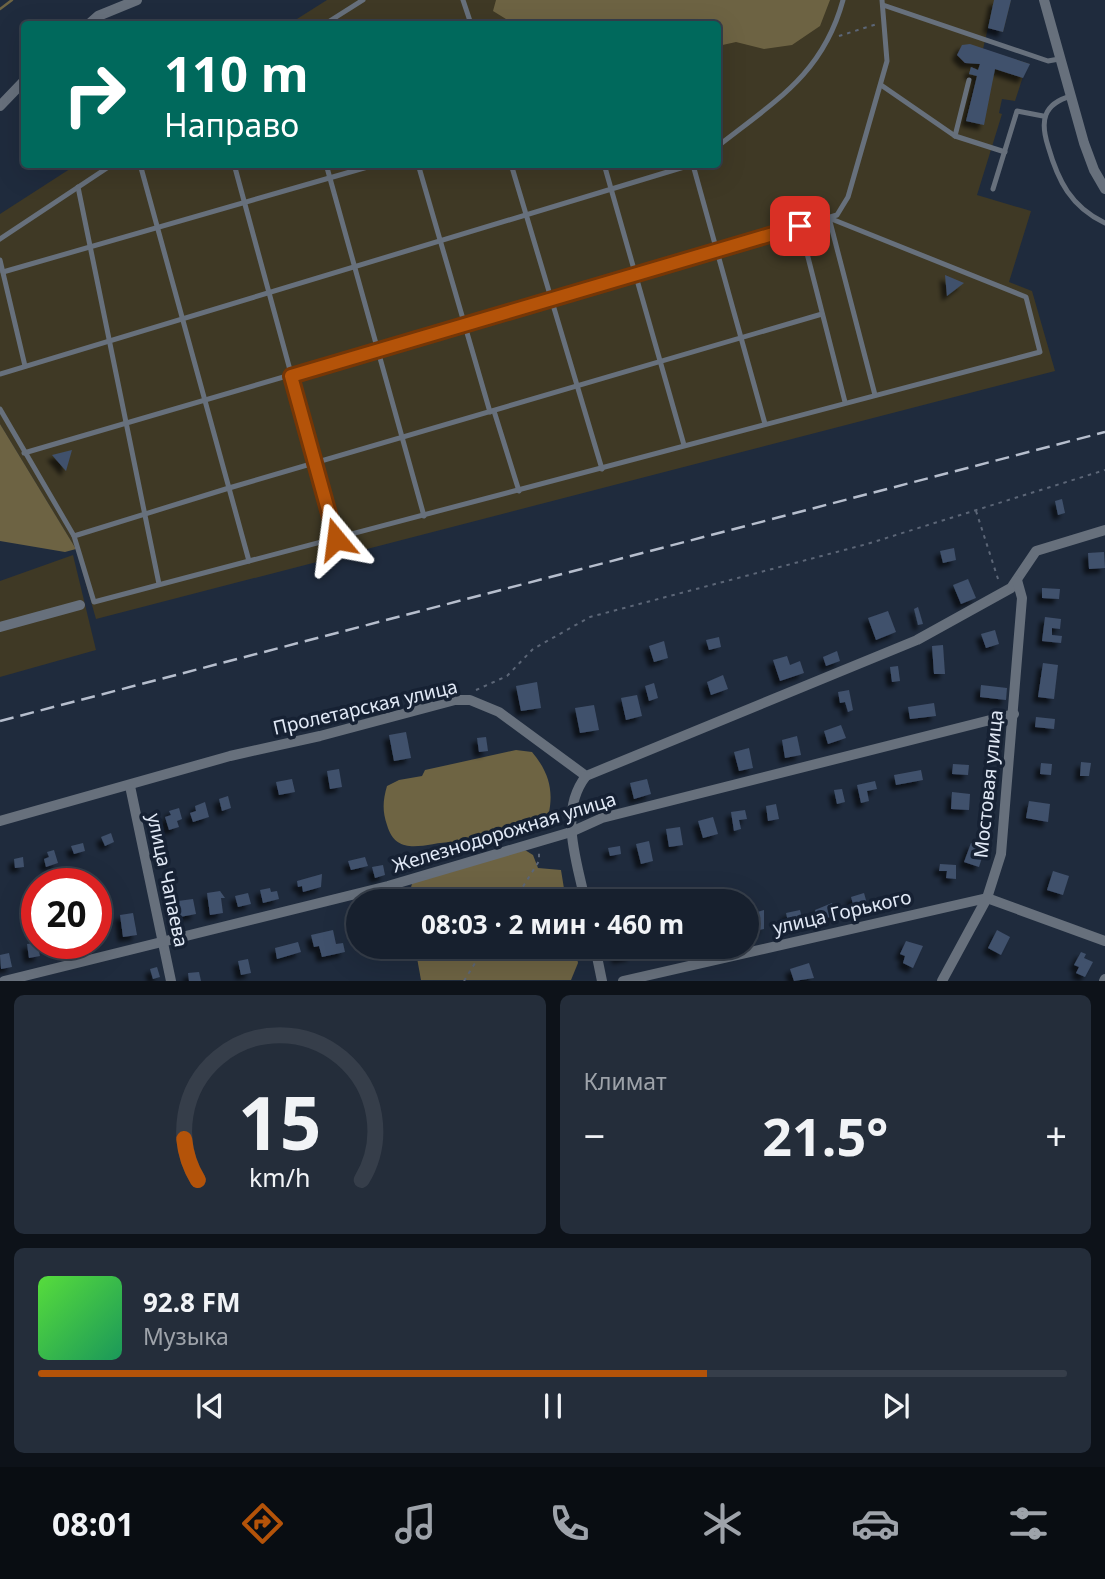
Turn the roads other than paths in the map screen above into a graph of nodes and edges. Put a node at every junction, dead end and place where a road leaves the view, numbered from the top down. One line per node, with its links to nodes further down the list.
1 (137, 0): 7 (street)
2 (363, 0): 8 (lane)
3 (464, 0): 9 (lane)
4 (843, 0): 18 (lane)
5 (1044, 0): 10 (street)
6 (883, 3): 10 (lane); 13 (lane)
7 (92, 21)
8 (331, 21)
9 (470, 21)
10 (1060, 59): 14 (street)
11 (969, 80): 17 (lane)
12 (21, 83): 15 (street)
13 (881, 85): 17 (lane); 37 (lane)
14 (1071, 96): 16 (lane); 33 (street)
15 (0, 106)
16 (1043, 116): 19 (lane); 38 (lane)
17 (955, 136): 19 (lane)
18 (721, 144)
19 (1005, 152): 32 (lane)
20 (107, 168): 31 (lane)
21 (140, 168): 40 (lane)
22 (235, 168): 35 (lane)
23 (327, 168): 30 (lane)
24 (365, 168): 30 (lane)
25 (419, 168): 42 (lane)
26 (512, 168): 36 (lane)
27 (605, 168): 34 (lane)
28 (679, 168): 34 (lane)
29 (695, 168): 44 (lane)
30 (330, 179): 35 (lane); 46 (lane)
31 (78, 187): 41 (lane); 43 (lane)
32 (993, 189)
33 (1105, 189)
34 (610, 190): 36 (lane); 48 (lane)
35 (245, 203): 40 (lane); 49 (lane)
36 (525, 214): 42 (lane); 50 (lane)
37 (829, 218): 39 (lane); 62 (lane); 62 (lane)
38 (1105, 223)
39 (800, 226): 44 (lane); 51 (lane)
40 (159, 227): 43 (lane); 52 (lane)
41 (0, 239)
42 (440, 240): 46 (lane); 53 (lane)
43 (91, 247): 47 (lane); 55 (lane)
44 (717, 250): 48 (lane); 54 (lane)
45 (0, 260): 47 (lane)
46 (355, 266): 49 (lane); 56 (lane)
47 (3, 272): 58 (lane)
48 (635, 275): 50 (lane); 57 (lane)
49 (268, 292): 52 (lane); 60 (lane)
50 (550, 300): 53 (lane); 61 (lane)
51 (822, 314): 54 (lane); 64 (lane)
52 (183, 317): 55 (lane); 63 (lane)
53 (464, 324): 56 (lane); 66 (lane)
54 (741, 339): 57 (lane); 68 (lane)
55 (109, 340): 58 (lane); 67 (lane)
56 (378, 350): 60 (lane); 69 (lane)
57 (659, 362): 61 (lane); 70 (lane)
58 (25, 366): 59 (lane)
59 (0, 374)
60 (291, 376): 63 (lane); 72 (lane)
61 (576, 387): 66 (lane); 73 (lane)
62 (875, 395): 64 (lane)
63 (205, 401): 67 (lane); 74 (lane)
64 (845, 402): 68 (lane)
65 (0, 410): 71 (lane)
66 (492, 411): 69 (lane); 75 (lane)
67 (125, 424): 71 (lane); 76 (lane)
68 (765, 424): 70 (lane)
69 (401, 438): 72 (lane); 77 (lane)
70 (684, 445): 73 (lane)
71 (24, 453): 79 (lane)
72 (314, 462): 74 (lane); 80 (lane)
73 (602, 469): 75 (lane)
74 (229, 488): 76 (lane); 81 (lane)
75 (519, 491): 77 (lane)
76 (144, 513): 79 (lane); 83 (lane)
77 (424, 516): 80 (lane)
78 (1105, 530): 82 (street)
79 (74, 536): 83 (lane)
80 (336, 539): 81 (lane)
81 (249, 561): 83 (lane)
82 (1017, 580): 86 (street, Мостовая улица); 87 (street)
83 (159, 584)
84 (80, 605): 85 (street)
85 (0, 627)
86 (1014, 714): 90 (street, Железнодорожная улица); 92 (street, Мостовая улица)
87 (586, 776): 88 (street, Пролетарская улица); 90 (street)
88 (130, 786): 89 (street, Пролетарская улица); 94 (street, улица Чапаева)
89 (0, 821)
90 (571, 832): 91 (street); 94 (street, Железнодорожная улица)
91 (583, 889)
92 (986, 898): 93 (street); 99 (street, улица Горького); 100 (street, Мостовая улица)
93 (1105, 941)
94 (164, 942): 96 (street, Железнодорожная улица); 97 (street, улица Чапаева)
95 (597, 959): 98 (street)
96 (4, 981)
97 (171, 981)
98 (602, 981)
99 (623, 981)
100 (942, 981)

